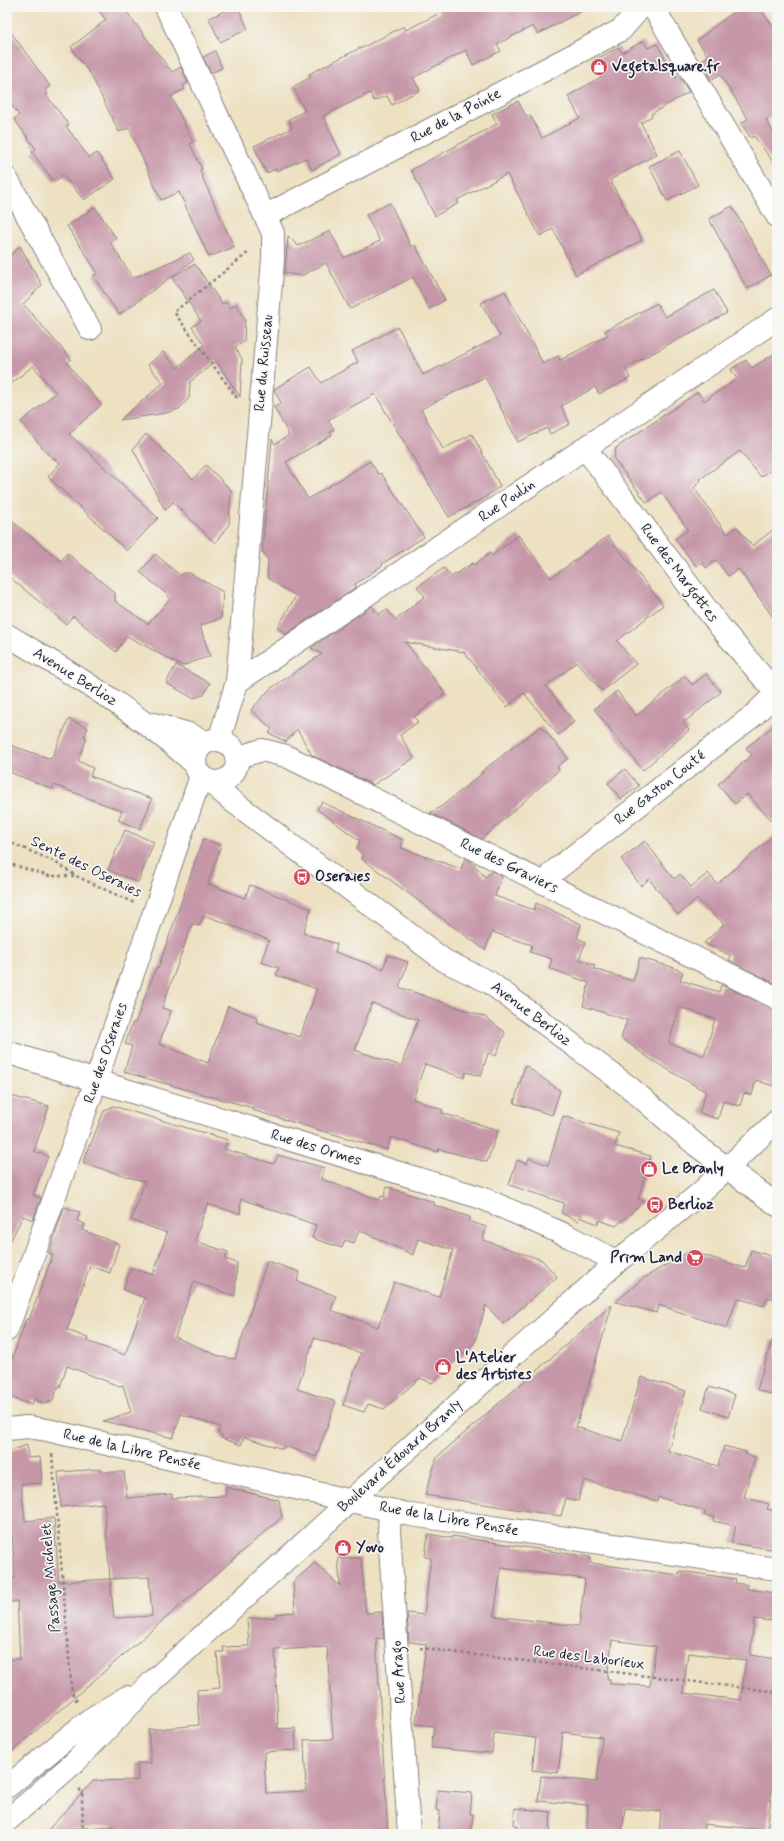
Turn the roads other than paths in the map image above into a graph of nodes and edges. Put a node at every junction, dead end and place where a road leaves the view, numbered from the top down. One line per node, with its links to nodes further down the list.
1 (166, 7): 6 (street, Rue du Ruisseau)
2 (641, 7): 6 (street, Rue de la Pointe)
3 (653, 7): 5 (street)
4 (7, 179): 8 (street)
5 (777, 216)
6 (269, 225): 11 (street, Rue du Ruisseau)
7 (777, 319): 9 (street, Rue Poulin)
8 (90, 329)
9 (585, 448): 11 (street, Rue Poulin); 12 (street, Rue des Margottes)
10 (7, 635): 13 (street, Avenue Berlioz)
11 (237, 682): 14 (street, Rue du Ruisseau)
12 (777, 694): 18 (street, Rue Gaston Couté)
13 (143, 721): 14 (street, Avenue Berlioz); 16 (street, Avenue Berlioz)
14 (213, 741): 15 (street); 16 (street)
15 (234, 767): 16 (street); 17 (street, Avenue Berlioz); 18 (street, Rue des Graviers)
16 (202, 773): 17 (street, Avenue Berlioz); 21 (street, Rue des Oseraies)
17 (276, 834): 23 (street, Avenue Berlioz)
18 (547, 884): 19 (street, Rue des Graviers)
19 (777, 998)
20 (7, 1052): 21 (street, Rue des Ormes)
21 (96, 1081): 25 (street, Rue des Ormes); 26 (street, Rue des Oseraies)
22 (777, 1121): 23 (street, Boulevard Édouard Branly)
23 (727, 1168): 24 (street, Avenue Berlioz); 25 (street, Boulevard Édouard Branly)
24 (777, 1205)
25 (618, 1262): 28 (street, Boulevard Édouard Branly)
26 (7, 1330)
27 (7, 1429): 28 (street, Rue de la Libre Pensée)
28 (351, 1500): 29 (street, Rue de la Libre Pensée); 31 (street, Boulevard Édouard Branly)
29 (390, 1510): 30 (street, Rue de la Libre Pensée); 34 (street, Rue Arago)
30 (777, 1569)
31 (152, 1682): 32 (street, Boulevard Édouard Branly); 33 (street, Boulevard Édouard Branly)
32 (7, 1787)
33 (7, 1821)
34 (409, 1834)

